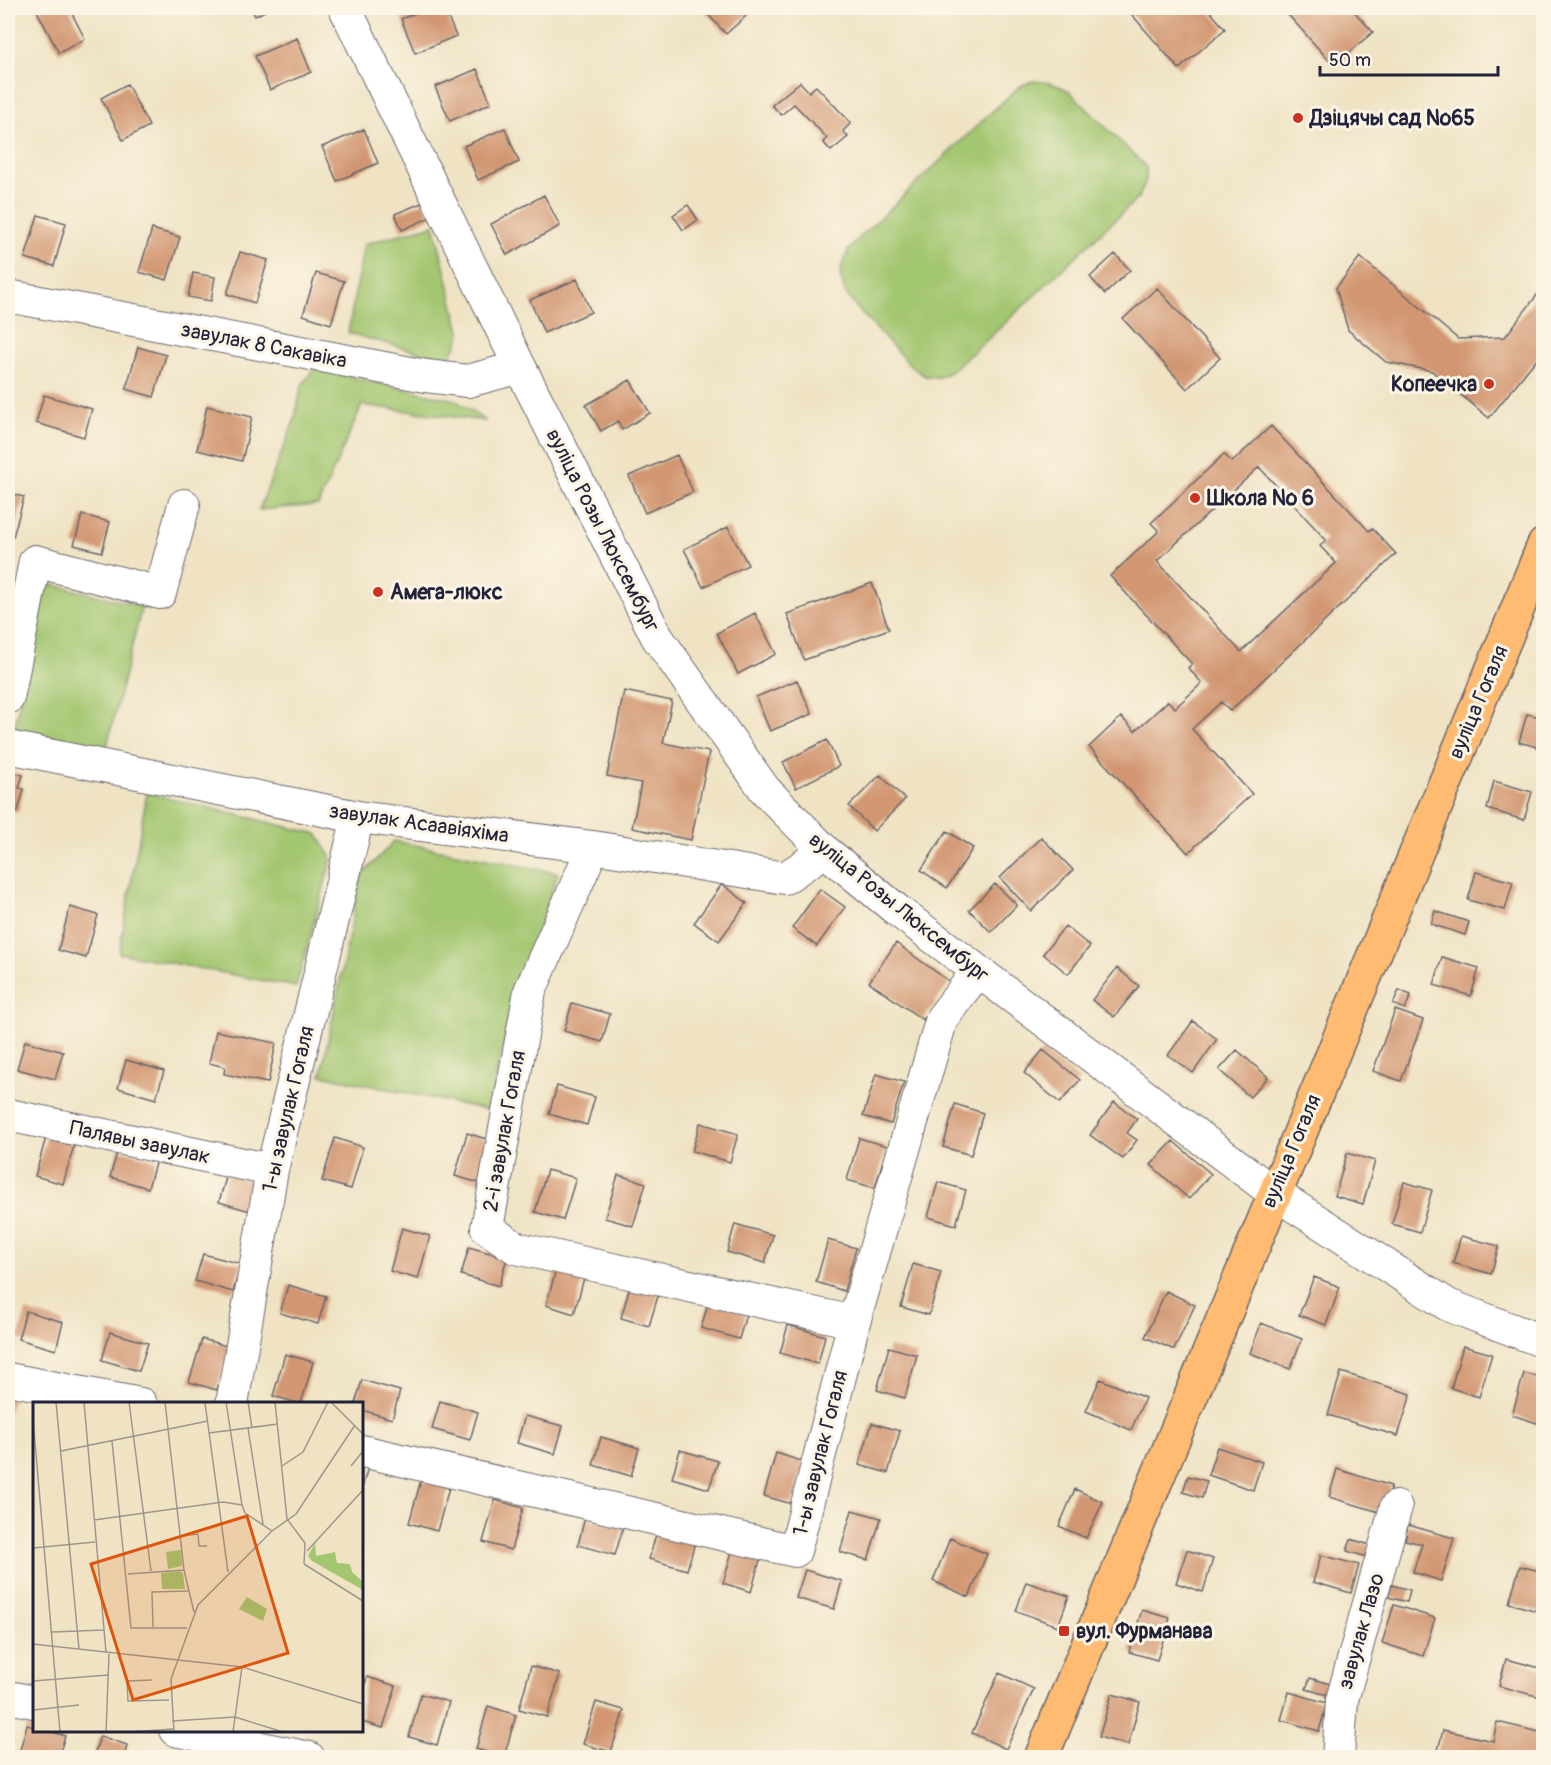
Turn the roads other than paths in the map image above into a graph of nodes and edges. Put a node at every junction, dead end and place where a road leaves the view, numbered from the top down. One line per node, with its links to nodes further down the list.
1 (345, 8): 3 (street, вуліца Розы Люксембург)
2 (8, 296): 3 (street, завулак 8 Сакавіка)
3 (520, 367): 10 (street, вуліца Розы Люксембург)
4 (184, 505): 6 (street)
5 (1544, 545): 14 (main road, вуліца Гогаля)
6 (8, 698)
7 (8, 747): 8 (street, завулак Асаавіяхіма)
8 (358, 817): 9 (street, завулак Асаавіяхіма); 13 (street, 1-ы завулак Гогаля)
9 (593, 847): 10 (street, завулак Асаавіяхіма); 15 (street, 2-і завулак Гогаля)
10 (825, 851): 11 (street, вуліца Розы Люксембург)
11 (977, 972): 14 (street, вуліца Розы Люксембург); 15 (street, 1-ы завулак Гогаля)
12 (8, 1114): 13 (street, Палявы завулак)
13 (272, 1170): 19 (street, 1-ы завулак Гогаля)
14 (1274, 1193): 16 (street, вуліца Розы Люксембург); 26 (main road, вуліца Гогаля)
15 (854, 1322): 20 (street, 1-ы завулак Гогаля)
16 (1544, 1342)
17 (8, 1379): 18 (street)
18 (130, 1402)
19 (232, 1402)
20 (363, 1450)
21 (1396, 1507): 27 (street, завулак Лазо)
22 (8, 1697): 23 (street)
23 (33, 1702)
24 (180, 1732): 25 (street)
25 (309, 1758)
26 (1041, 1758)
27 (1338, 1758)

